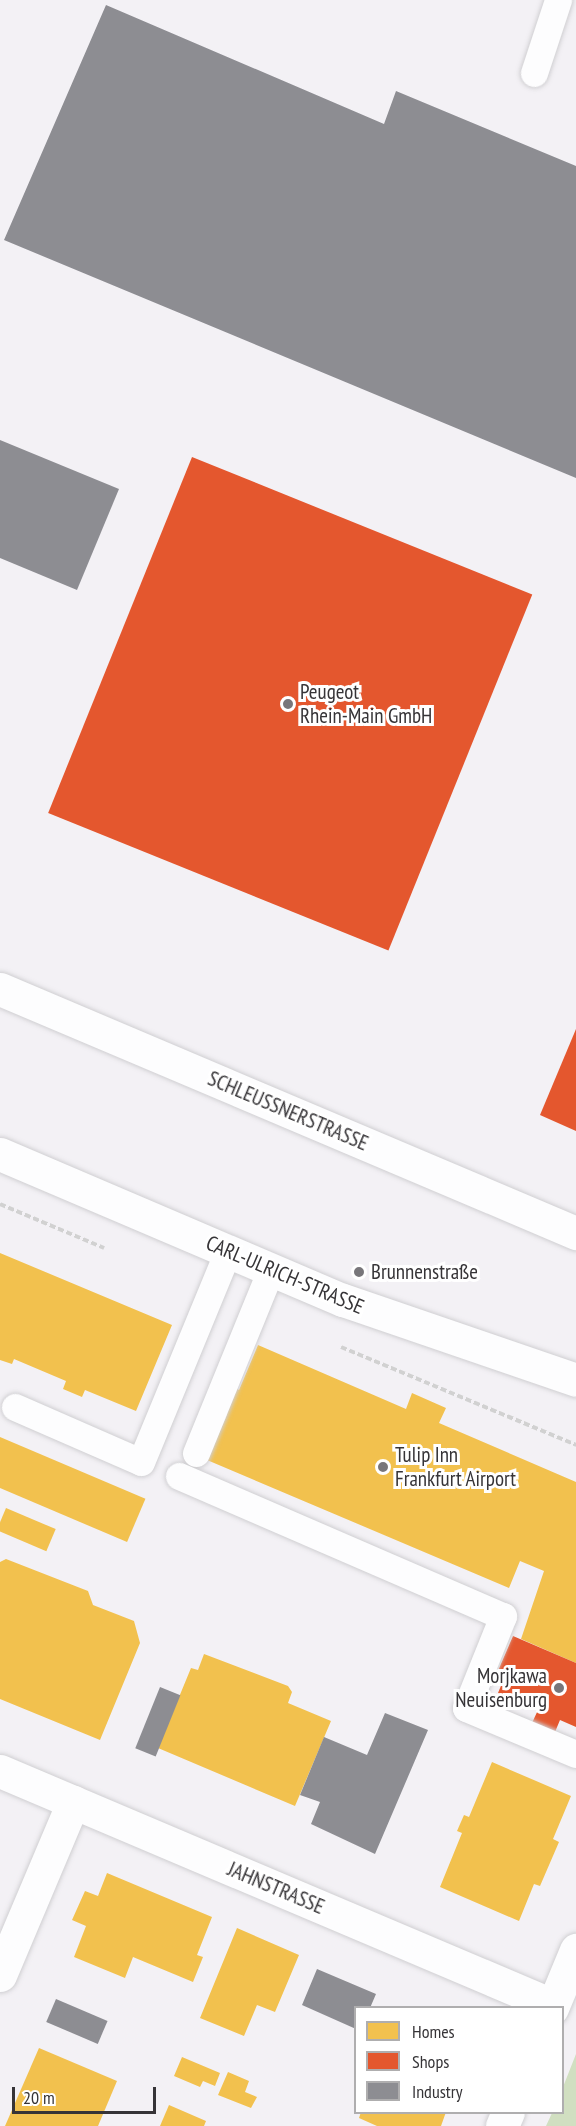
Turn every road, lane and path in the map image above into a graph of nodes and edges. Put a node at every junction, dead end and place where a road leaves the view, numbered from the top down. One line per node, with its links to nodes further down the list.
1 (558, 0): 2 (lane)
2 (534, 73)
3 (0, 989): 5 (street, SCHLEUSSNERSTRASSE)
4 (0, 1154): 6 (street, CARL-ULRICH-STRASSE)
5 (576, 1233)
6 (228, 1251): 7 (street, CARL-ULRICH-STRASSE); 9 (lane)
7 (272, 1269): 8 (street, CARL-ULRICH-STRASSE); 10 (lane)
8 (576, 1380)
9 (15, 1407)
10 (196, 1453)
11 (179, 1476): 12 (lane)
12 (576, 1754)
13 (0, 1771): 14 (street, JAHNSTRASSE)
14 (73, 1802): 16 (street); 17 (street, JAHNSTRASSE)
15 (576, 1950): 17 (street)
16 (0, 1975)
17 (552, 2006)

